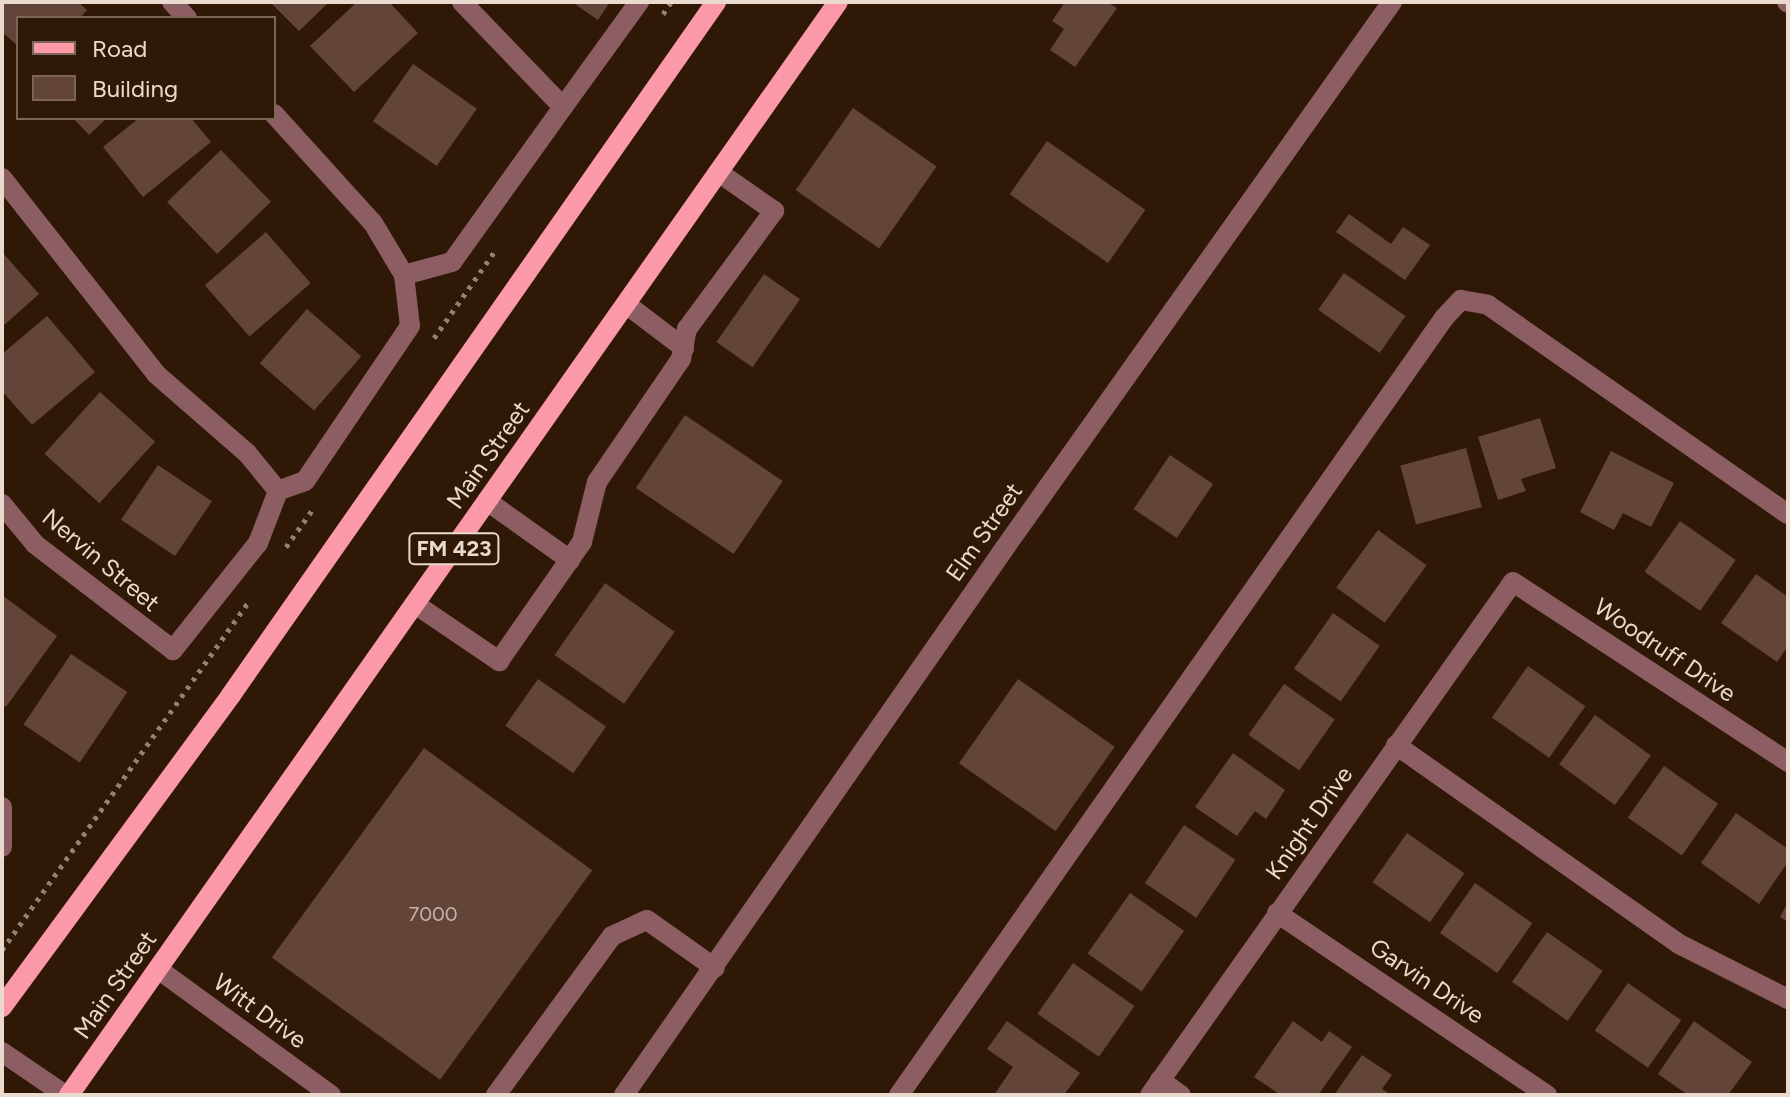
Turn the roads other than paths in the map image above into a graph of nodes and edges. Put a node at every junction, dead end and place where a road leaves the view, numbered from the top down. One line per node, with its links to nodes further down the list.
1 (462, 2): 6 (street)
2 (639, 2): 6 (street)
3 (716, 2): 28 (main road)
4 (838, 2): 8 (main road, Main Street / FM 423)
5 (1392, 2): 25 (street, Elm Street)
6 (563, 107): 10 (street)
7 (276, 116): 10 (street)
8 (718, 172): 11 (main road, Main Street / FM 423); 12 (street)
9 (2, 178): 13 (street)
10 (404, 275): 13 (street)
11 (626, 304): 12 (street); 14 (main road, Main Street / FM 423)
12 (684, 348): 17 (street)
13 (278, 491): 15 (street, Nervin Street)
14 (487, 501): 17 (street); 19 (main road, Main Street / FM 423)
15 (2, 504)
16 (1788, 514): 35 (street)
17 (570, 560): 19 (street)
18 (1513, 582): 20 (street, Knight Drive); 21 (street, Woodruff Drive)
19 (415, 604): 26 (main road, Main Street / FM 423)
20 (1396, 745): 24 (street, Knight Drive); 27 (street)
21 (1788, 762)
22 (2, 807): 23 (street)
23 (2, 847)
24 (1277, 913): 30 (street, Knight Drive); 37 (street, Garvin Drive)
25 (715, 968): 33 (street); 34 (street, Elm Street)
26 (158, 969): 31 (main road, Main Street / FM 423); 32 (street, Witt Drive)
27 (1788, 999)
28 (2, 1007)
29 (2, 1052): 31 (street)
30 (1155, 1088): 36 (street)
31 (67, 1095)
32 (331, 1095)
33 (496, 1095)
34 (624, 1095)
35 (899, 1095)
36 (1181, 1095)
37 (1547, 1095)

